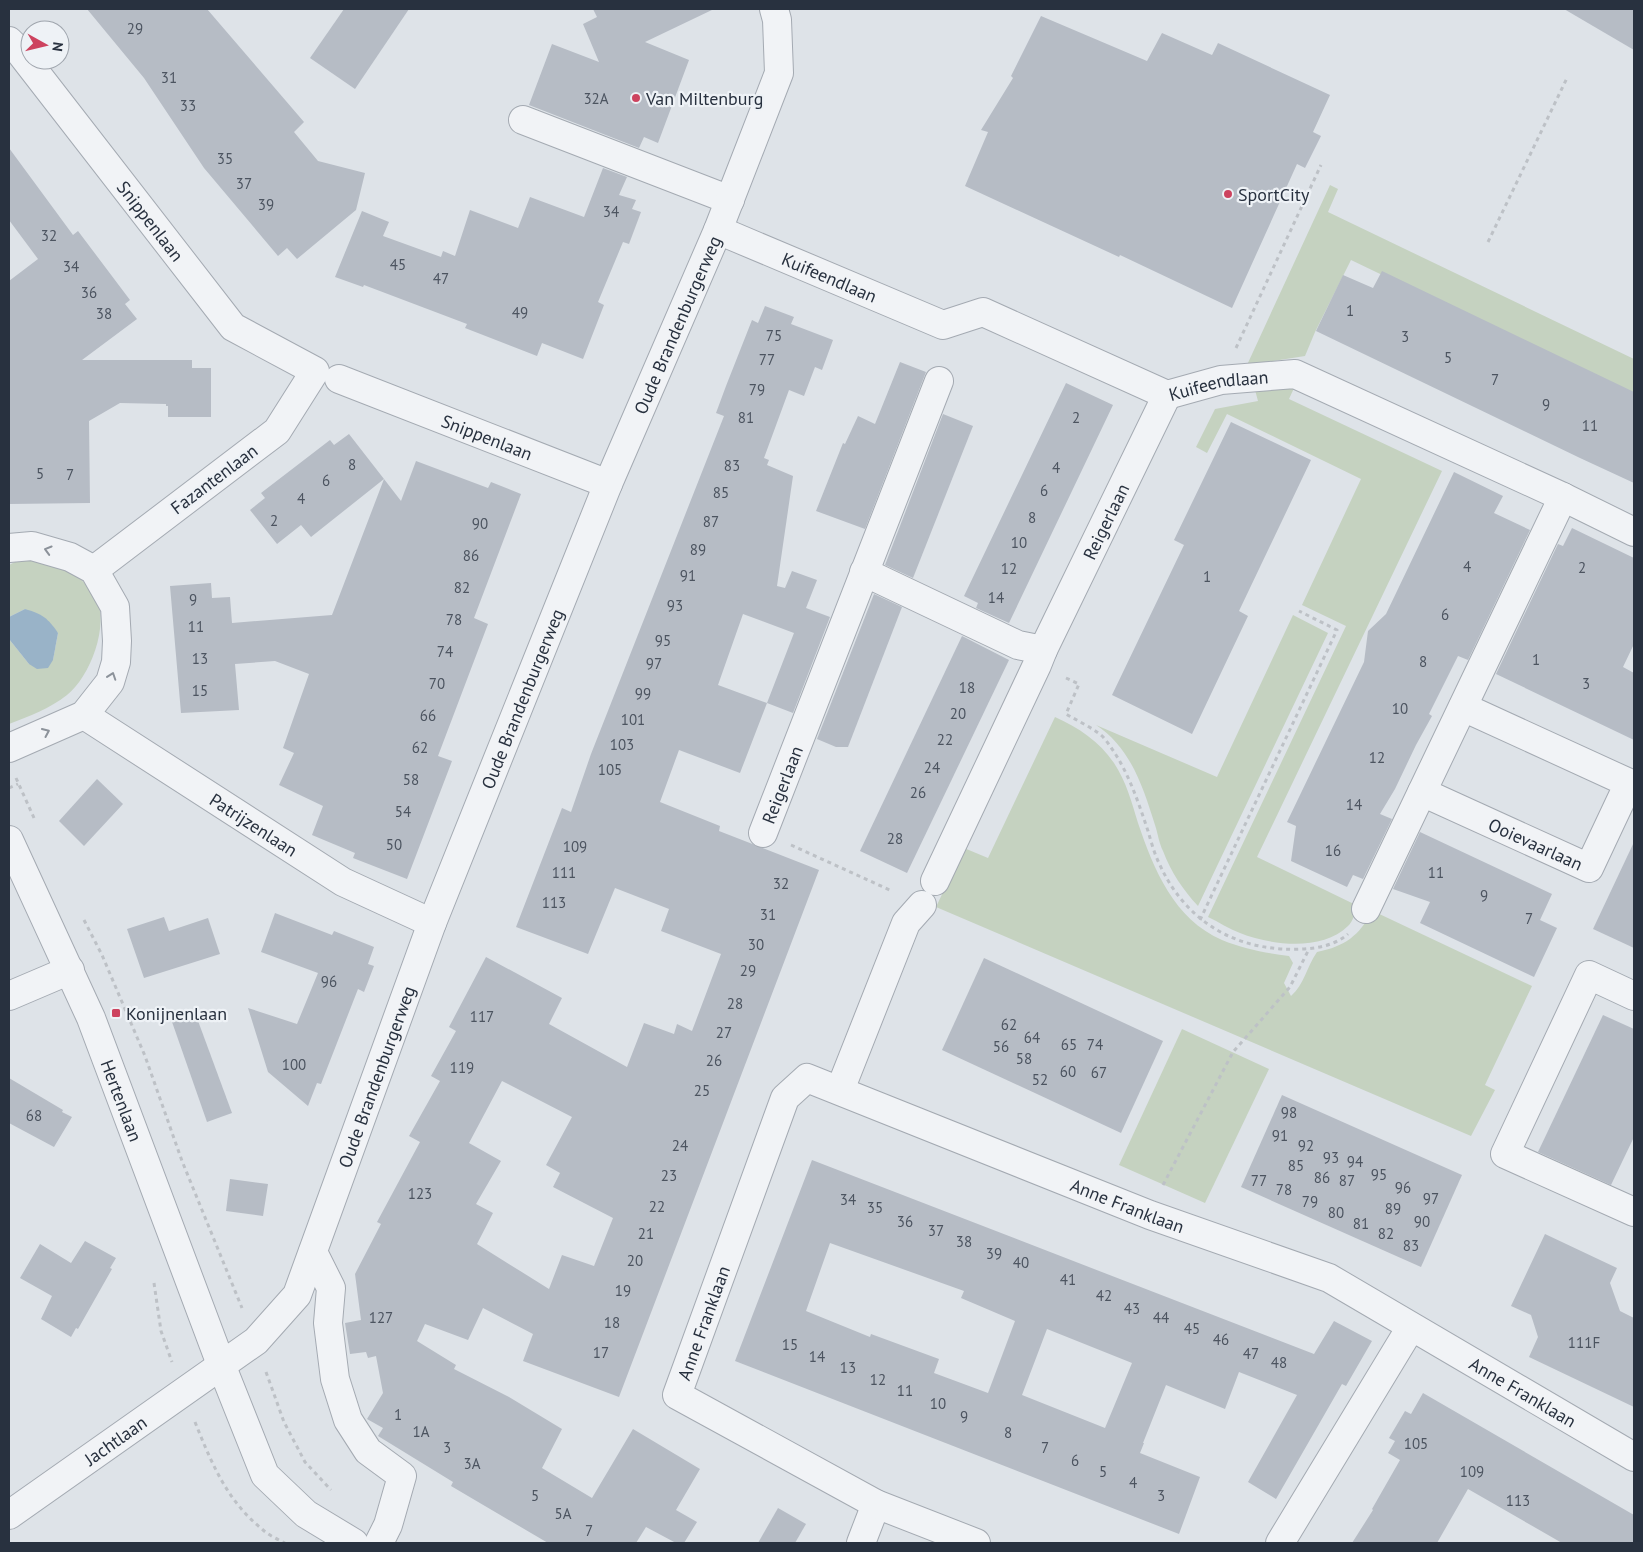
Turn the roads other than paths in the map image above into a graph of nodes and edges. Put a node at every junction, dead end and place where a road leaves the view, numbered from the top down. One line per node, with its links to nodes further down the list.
1 (774, 9): 4 (street, Oude Brandenburgerweg)
2 (9, 41): 6 (street, Snippenlaan)
3 (524, 120): 4 (street)
4 (730, 200): 5 (street, Oude Brandenburgerweg)
5 (718, 230): 8 (street, Kuifeendlaan); 9 (street, Oude Brandenburgerweg)
6 (327, 375): 9 (street, Snippenlaan); 13 (street, Fazantenlaan)
7 (939, 381): 14 (street, Reigerlaan)
8 (1167, 395): 10 (street, Kuifeendlaan); 15 (street, Reigerlaan)
9 (608, 484): 25 (street, Oude Brandenburgerweg)
10 (1563, 497): 11 (street, Kuifeendlaan); 16 (street)
11 (1634, 532)
12 (9, 548): 13 (street, one-way to 12)
13 (94, 570): 17 (street, one-way to 13)
14 (864, 572): 15 (street); 20 (street, Reigerlaan)
15 (1040, 658): 22 (street, Reigerlaan)
16 (1463, 707): 19 (street); 19 (street, Ooievaarlaan)
17 (84, 715): 18 (street, one-way to 17); 25 (street, Patrijzenlaan)
18 (9, 748)
19 (1422, 792): 24 (street)
20 (763, 833)
21 (9, 840): 26 (street, Hertenlaan)
22 (935, 881)
23 (922, 905): 29 (street)
24 (1366, 910)
25 (432, 923): 31 (street, Oude Brandenburgerweg)
26 (70, 970): 27 (street); 33 (street, Hertenlaan)
27 (9, 996)
28 (1634, 996): 30 (street)
29 (840, 1090): 32 (street, Anne Franklaan); 35 (street, Anne Franklaan)
30 (1634, 1212)
31 (313, 1252): 33 (street, Oude Brandenburgerweg); 38 (street)
32 (1411, 1327): 34 (street, Anne Franklaan); 41 (street)
33 (222, 1367): 36 (street, Jachtlaan); 37 (street, Hertenlaan)
34 (1634, 1457)
35 (876, 1504): 39 (street); 40 (street, Anne Franklaan)
36 (9, 1515)
37 (354, 1543)
38 (378, 1543)
39 (861, 1543)
40 (976, 1543)
41 (1280, 1543)

